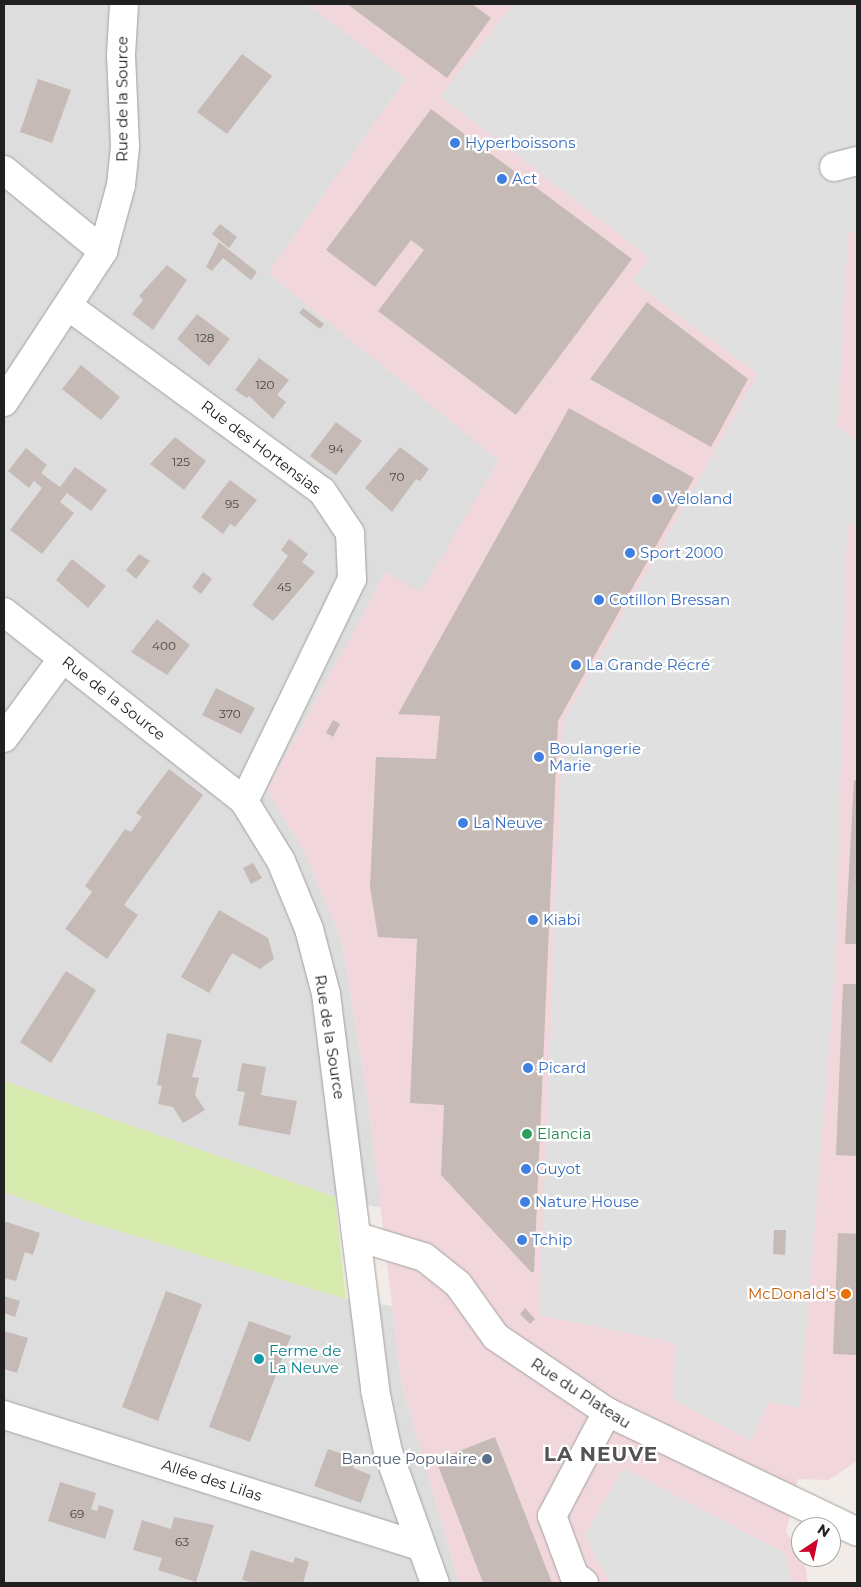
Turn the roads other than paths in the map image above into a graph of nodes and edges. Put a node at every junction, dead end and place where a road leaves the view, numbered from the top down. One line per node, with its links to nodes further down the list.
1 (124, 4): 3 (street, Rue de la Source)
2 (4, 170): 3 (street)
3 (103, 251): 4 (street, Rue de la Source)
4 (68, 306): 5 (street, Rue de la Source); 9 (street, Rue des Hortensias)
5 (4, 402)
6 (4, 612): 7 (street, Rue de la Source)
7 (63, 658): 8 (street); 9 (street, Rue de la Source)
8 (4, 738)
9 (244, 801): 10 (street, Rue de la Source)
10 (358, 1237): 11 (street, Rue du Plateau); 14 (street, Rue de la Source)
11 (607, 1412): 13 (street, Rue du Plateau); 16 (street)
12 (4, 1414): 14 (street, Allée des Lilas)
13 (857, 1532)
14 (420, 1546): 15 (street, Rue de la Source)
15 (435, 1583)
16 (584, 1583)

